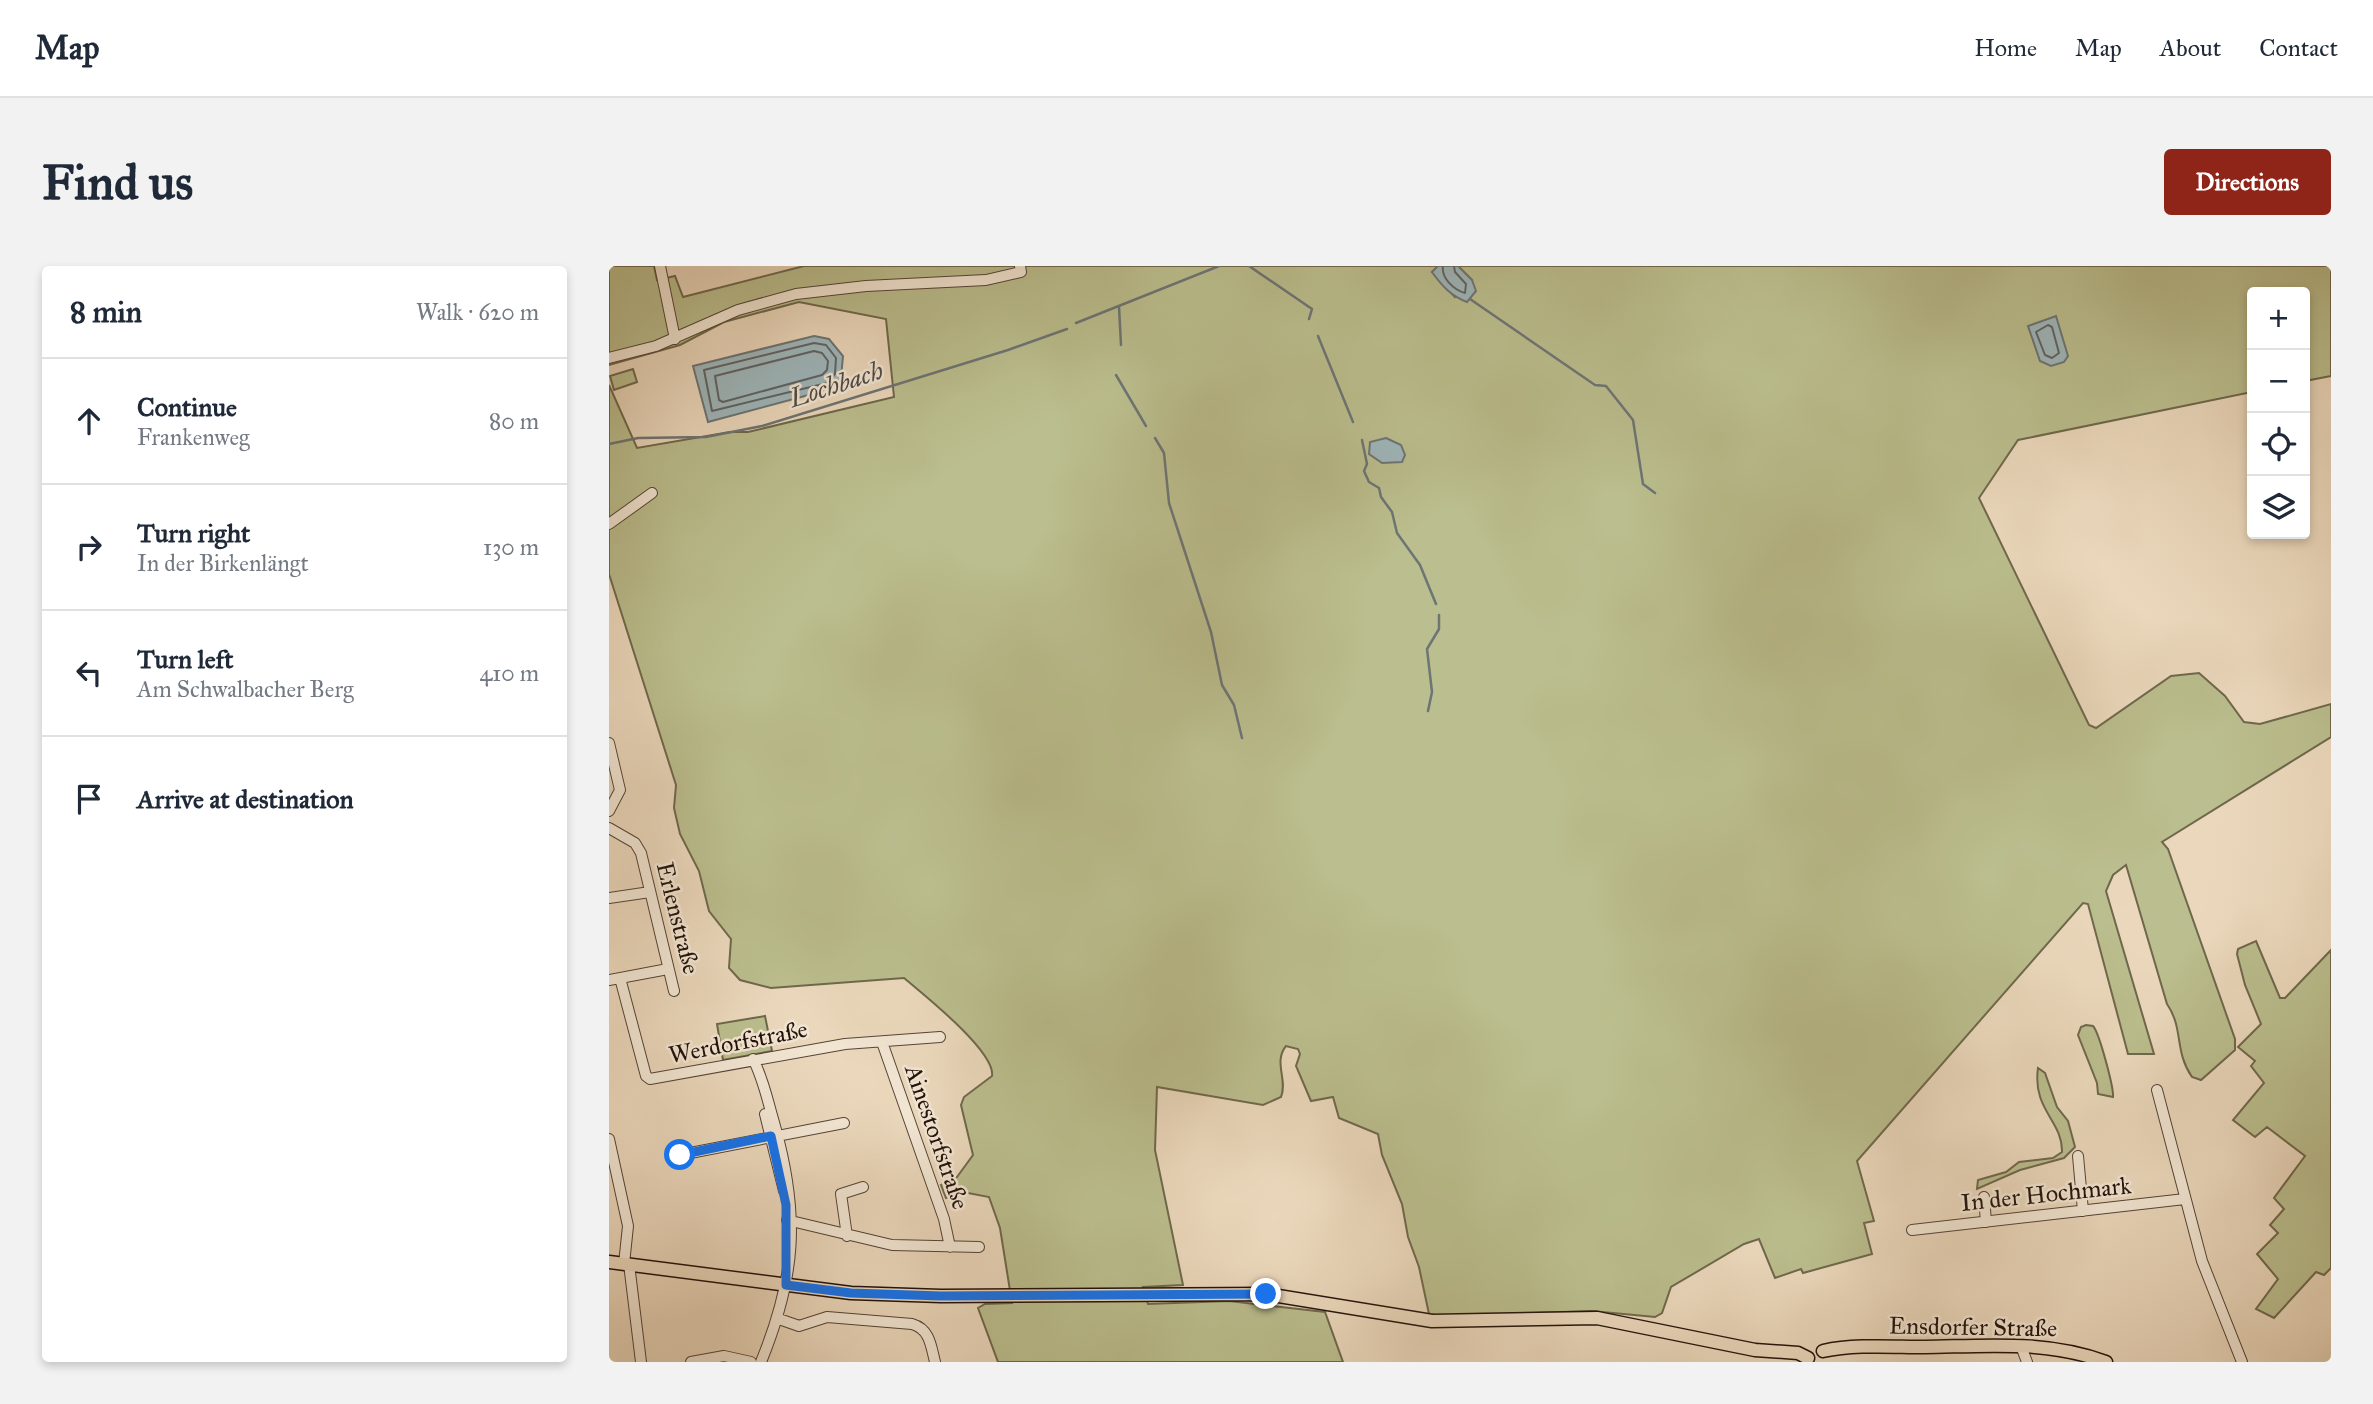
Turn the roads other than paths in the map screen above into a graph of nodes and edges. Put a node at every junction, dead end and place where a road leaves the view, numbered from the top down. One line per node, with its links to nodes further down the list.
1 (660, 266): 3 (street)
2 (1020, 269): 3 (street)
3 (675, 340): 4 (street)
4 (609, 358)
5 (652, 493): 6 (street)
6 (609, 524)
7 (609, 743): 8 (street)
8 (609, 811)
9 (609, 828): 10 (street, Erlenstraße)
10 (650, 892): 11 (street); 12 (street, Erlenstraße)
11 (609, 898)
12 (668, 969): 13 (street); 14 (street, Erlenstraße)
13 (614, 979): 17 (street, Werdorfstraße)
14 (674, 991)
15 (940, 1037): 16 (street, Werdorfstraße)
16 (882, 1042): 17 (street, Werdorfstraße); 32 (street, Ainestorfstraße)
17 (753, 1059): 20 (street)
18 (2157, 1090): 26 (street)
19 (844, 1123): 20 (street)
20 (774, 1136): 22 (street); 28 (street)
21 (609, 1139): 35 (street)
22 (680, 1155)
23 (2078, 1156): 27 (street)
24 (863, 1187): 31 (street)
25 (1984, 1197): 29 (street)
26 (2185, 1199): 27 (street, In der Hochmark); 47 (street)
27 (2083, 1211): 29 (street, In der Hochmark)
28 (789, 1220): 31 (street); 36 (street)
29 (1986, 1222): 30 (street, In der Hochmark)
30 (1912, 1230)
31 (847, 1236): 32 (street)
32 (950, 1247): 33 (street)
33 (979, 1247)
34 (609, 1262): 35 (main road, Ensdorfer Straße)
35 (627, 1264): 36 (main road, Ensdorfer Straße); 40 (street)
36 (786, 1285): 37 (street); 39 (main road, Ensdorfer Straße)
37 (779, 1319): 43 (street); 44 (street)
38 (2021, 1346): 39 (main road, Ensdorfer Straße); 45 (street); 46 (main road, Ensdorfer Straße)
39 (1817, 1357)
40 (641, 1362)
41 (691, 1362): 42 (street)
42 (751, 1362)
43 (761, 1362)
44 (935, 1362)
45 (2027, 1362)
46 (2106, 1362)
47 (2242, 1362)

